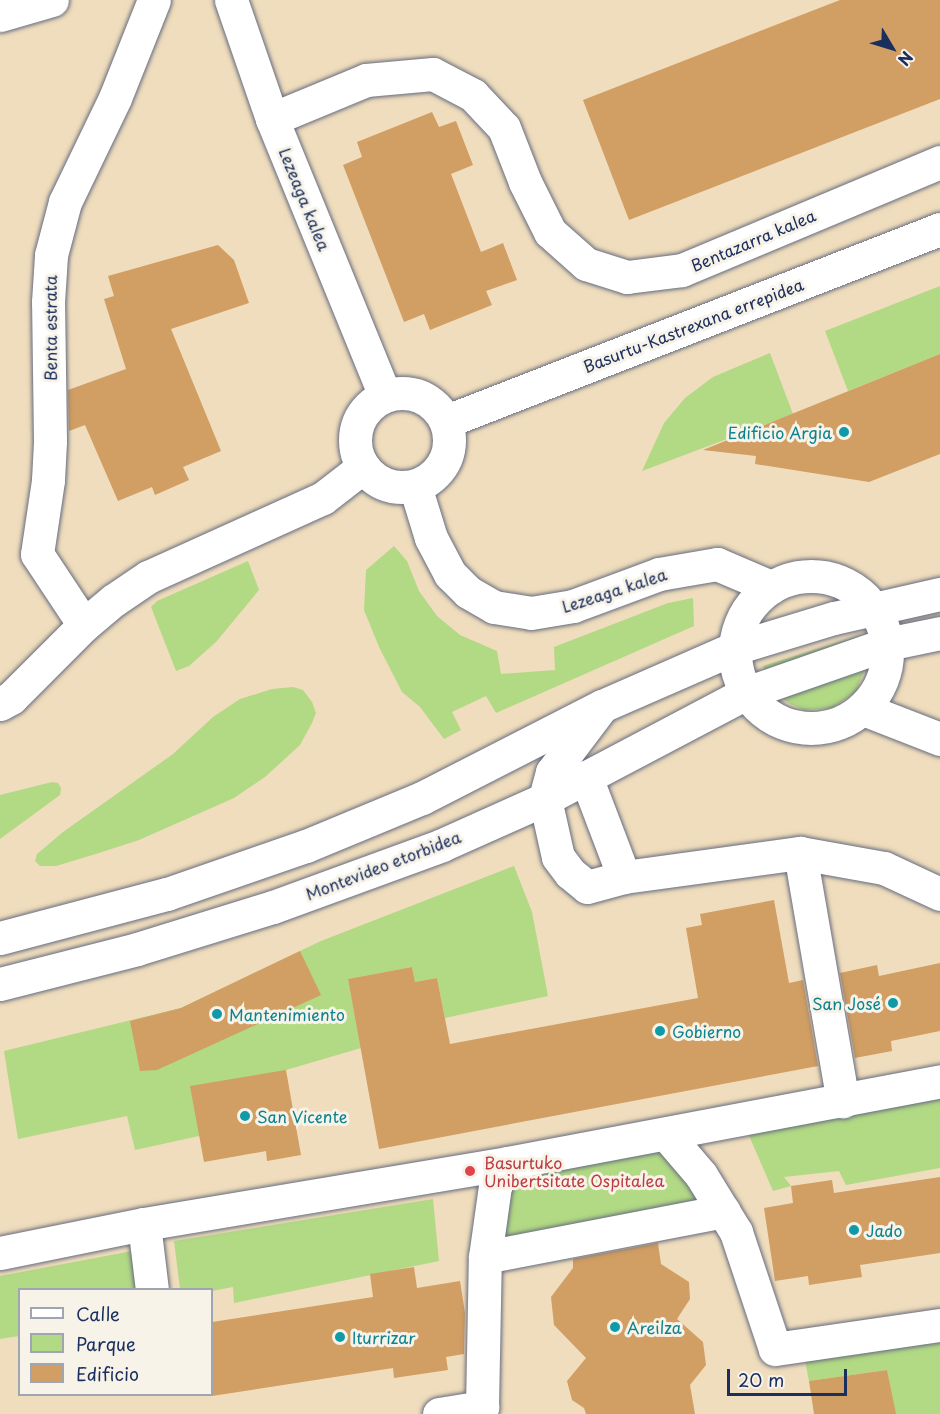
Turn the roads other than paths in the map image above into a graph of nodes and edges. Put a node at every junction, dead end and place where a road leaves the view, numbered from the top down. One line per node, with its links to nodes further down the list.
1 (52, 0): 4 (main road)
2 (154, 0): 15 (main road, Benta estrata)
3 (231, 0): 5 (main road, Lezeaga kalea)
4 (0, 15)
5 (272, 119): 6 (main road, Bentazarra kalea); 8 (main road, Lezeaga kalea)
6 (940, 162)
7 (940, 229): 9 (main road, Basurtu-Kastrexana errepidea)
8 (385, 396): 9 (main road); 10 (main road)
9 (447, 421): 11 (main road)
10 (363, 467): 11 (main road); 15 (main road)
11 (415, 486): 12 (main road, Lezeaga kalea)
12 (771, 588): 14 (main road); 18 (main road)
13 (940, 594): 14 (main road)
14 (874, 608): 17 (main road); 18 (main road)
15 (84, 625): 20 (main road)
16 (940, 633): 17 (main road, Montevideo etorbidea)
17 (887, 644): 19 (main road, Montevideo etorbidea); 22 (main road)
18 (735, 648): 19 (main road); 21 (main road)
19 (746, 693): 22 (main road); 24 (main road, Montevideo etorbidea)
20 (0, 704)
21 (602, 706): 25 (main road); 31 (main road)
22 (863, 709): 23 (main road)
23 (940, 739)
24 (586, 777): 25 (main road, Montevideo etorbidea); 29 (main road)
25 (545, 799): 29 (main road); 32 (main road, Montevideo etorbidea)
26 (800, 853): 27 (main road); 29 (main road); 34 (main road)
27 (884, 868): 28 (main road); 30 (main road)
28 (940, 876)
29 (624, 877)
30 (940, 894)
31 (0, 938)
32 (0, 984)
33 (940, 1081): 34 (main road)
34 (843, 1101): 35 (main road)
35 (666, 1134): 36 (main road); 37 (main road)
36 (508, 1163): 38 (main road); 40 (main road)
37 (724, 1212): 40 (main road); 42 (main road)
38 (144, 1224): 39 (main road); 41 (main road)
39 (0, 1253)
40 (485, 1257): 43 (main road)
41 (152, 1288)
42 (940, 1325)
43 (439, 1414)

